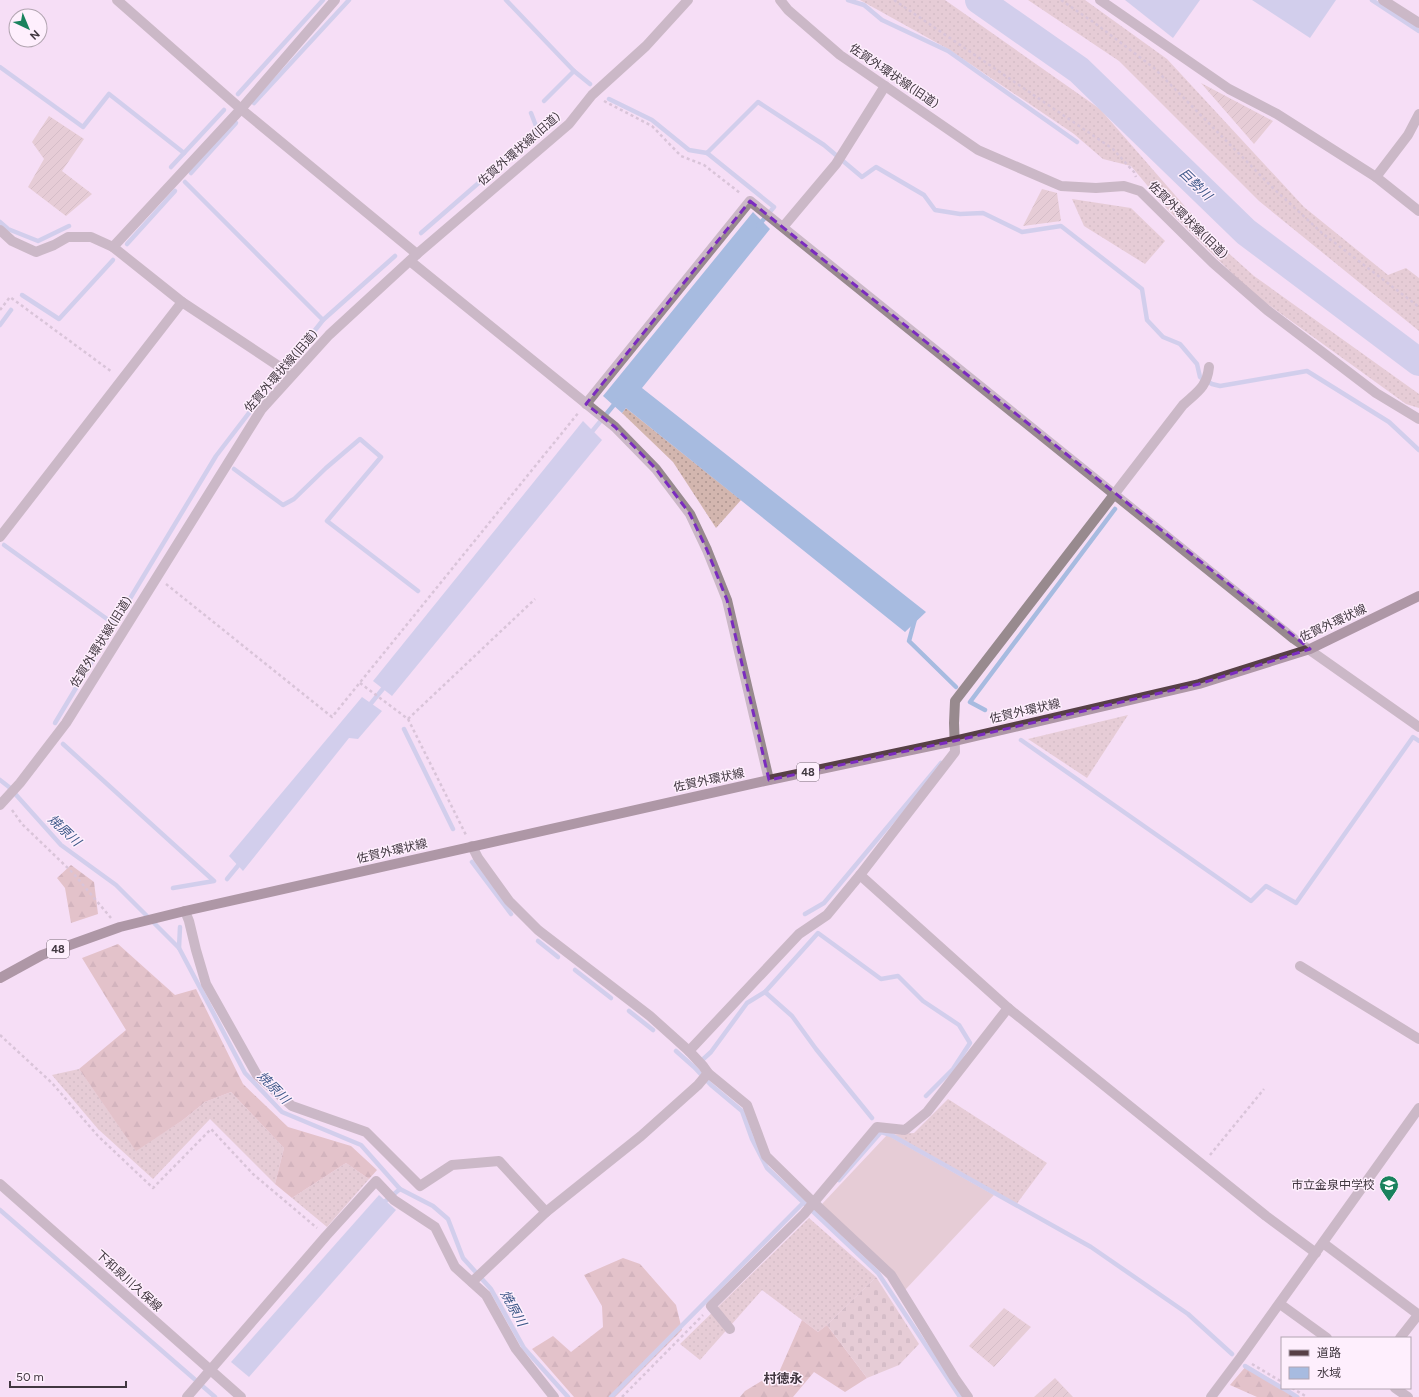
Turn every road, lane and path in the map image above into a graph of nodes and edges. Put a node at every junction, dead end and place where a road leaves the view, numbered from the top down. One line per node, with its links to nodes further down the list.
1 (335, 0): 12 (street)
2 (688, 0): 11 (street, 佐賀外環状線(旧道))
3 (780, 0): 10 (street, 佐賀外環状線(旧道))
4 (894, 0): 15 (path)
5 (1061, 0): 23 (path)
6 (1100, 0): 14 (street)
7 (1383, 0): 9 (street)
8 (120, 1): 12 (street)
9 (1419, 23)
10 (885, 86): 15 (street, 佐賀外環状線(旧道)); 18 (street)
11 (592, 95): 16 (path); 21 (street, 佐賀外環状線(旧道))
12 (241, 109): 20 (street); 21 (street)
13 (1419, 114): 14 (street)
14 (1376, 177): 17 (street)
15 (1140, 191): 29 (street, 佐賀外環状線(旧道))
16 (750, 202): 18 (street); 28 (street)
17 (1419, 211)
18 (783, 227): 30 (street)
19 (0, 230): 20 (street)
20 (114, 247): 22 (street)
21 (414, 258): 25 (street, 佐賀外環状線(旧道)); 28 (street)
22 (182, 302): 25 (street); 27 (street)
23 (1419, 307)
24 (0, 310): 27 (path)
25 (292, 375): 32 (street, 佐賀外環状線(旧道))
26 (1207, 377): 30 (street)
27 (122, 379): 31 (street)
28 (586, 404): 36 (path); 40 (street)
29 (1419, 419)
30 (1114, 494): 35 (street); 39 (street)
31 (0, 537)
32 (156, 577): 36 (path); 41 (street, 佐賀外環状線(旧道))
33 (1419, 596): 35 (main road, 佐賀外環状線 / 48)
34 (535, 599): 37 (path)
35 (1310, 650): 38 (street); 39 (main road, 佐賀外環状線 / 48)
36 (360, 683): 37 (path)
37 (408, 719): 42 (path)
38 (1419, 727)
39 (954, 741): 40 (main road, 佐賀外環状線 / 48); 43 (street)
40 (769, 780): 42 (main road, 佐賀外環状線 / 48)
41 (2, 800): 45 (path)
42 (472, 846): 44 (main road, 佐賀外環状線 / 48); 51 (street)
43 (860, 876): 48 (street); 51 (street)
44 (185, 911): 45 (main road, 佐賀外環状線 / 48); 58 (street)
45 (120, 927): 47 (main road, 佐賀外環状線 / 48)
46 (1300, 966): 50 (street)
47 (0, 978)
48 (1008, 1008): 55 (street); 57 (street)
49 (0, 1035): 59 (path)
50 (1419, 1039)
51 (691, 1054): 52 (street)
52 (705, 1069): 57 (street); 58 (street)
53 (1264, 1089): 55 (path)
54 (1419, 1108): 60 (street)
55 (1202, 1164): 61 (street)
56 (0, 1184): 70 (street, 下和泉川久保線)
57 (813, 1202): 64 (street); 78 (street)
58 (546, 1212): 62 (street)
59 (326, 1236): 62 (street); 70 (street)
60 (1323, 1243): 61 (street); 65 (street)
61 (1316, 1253): 63 (street)
62 (472, 1282): 76 (street)
63 (1280, 1304): 67 (street); 69 (street)
64 (711, 1306): 66 (street); 77 (path)
65 (1419, 1315): 68 (street)
66 (730, 1329)
67 (1326, 1337)
68 (1401, 1337)
69 (1241, 1357): 71 (path); 79 (street)
70 (210, 1370): 74 (street); 75 (street, 下和泉川久保線)
71 (1281, 1381)
72 (1294, 1389): 80 (path)
73 (1396, 1389): 81 (street)
74 (187, 1397)
75 (241, 1397)
76 (554, 1397)
77 (622, 1397)
78 (968, 1397)
79 (1211, 1397)
80 (1307, 1397)
81 (1408, 1397)

